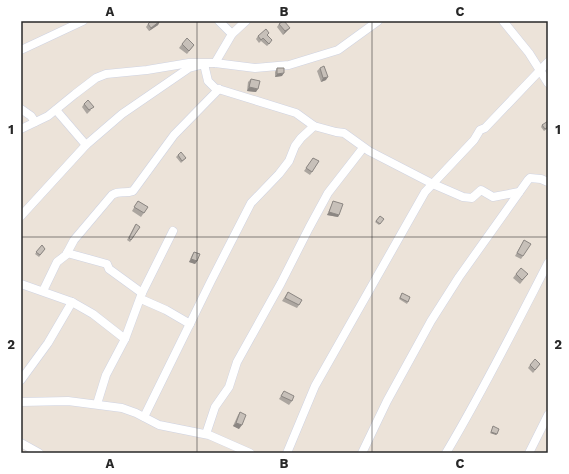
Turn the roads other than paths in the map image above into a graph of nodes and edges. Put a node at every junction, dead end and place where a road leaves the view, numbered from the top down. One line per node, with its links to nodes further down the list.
1 (82, 21): 7 (street)
2 (219, 21): 6 (street)
3 (246, 21): 6 (street)
4 (378, 21): 9 (street)
5 (503, 21): 11 (street)
6 (232, 34): 9 (street)
7 (21, 50)
8 (548, 62): 11 (street)
9 (215, 63): 10 (street)
10 (204, 64): 13 (street); 17 (street); 21 (street)
11 (539, 70): 12 (street); 24 (street)
12 (548, 83)
13 (209, 84): 14 (street); 15 (street)
14 (219, 89): 15 (street); 19 (street)
15 (210, 98): 28 (street)
16 (21, 109): 18 (street)
17 (56, 110): 18 (street); 21 (street)
18 (35, 122): 20 (street)
19 (314, 126): 22 (street); 34 (street)
20 (21, 129)
21 (86, 145): 26 (street)
22 (363, 148): 24 (street); 41 (street)
23 (548, 182): 25 (street)
24 (433, 184): 25 (street); 45 (street)
25 (519, 192): 46 (street)
26 (21, 216)
27 (173, 231): 32 (street)
28 (67, 253): 31 (street); 32 (street)
29 (548, 263): 47 (street)
30 (21, 284): 31 (street)
31 (43, 291): 33 (street)
32 (141, 296): 34 (street); 35 (street)
33 (72, 302): 35 (street); 36 (street)
34 (190, 324): 40 (street)
35 (125, 340): 38 (street)
36 (21, 380)
37 (21, 402): 38 (street)
38 (97, 404): 40 (street)
39 (548, 415): 48 (street)
40 (144, 417): 41 (street)
41 (206, 434): 44 (street)
42 (22, 447): 43 (street)
43 (40, 453)
44 (250, 453)
45 (287, 453)
46 (362, 453)
47 (446, 453)
48 (529, 453)

